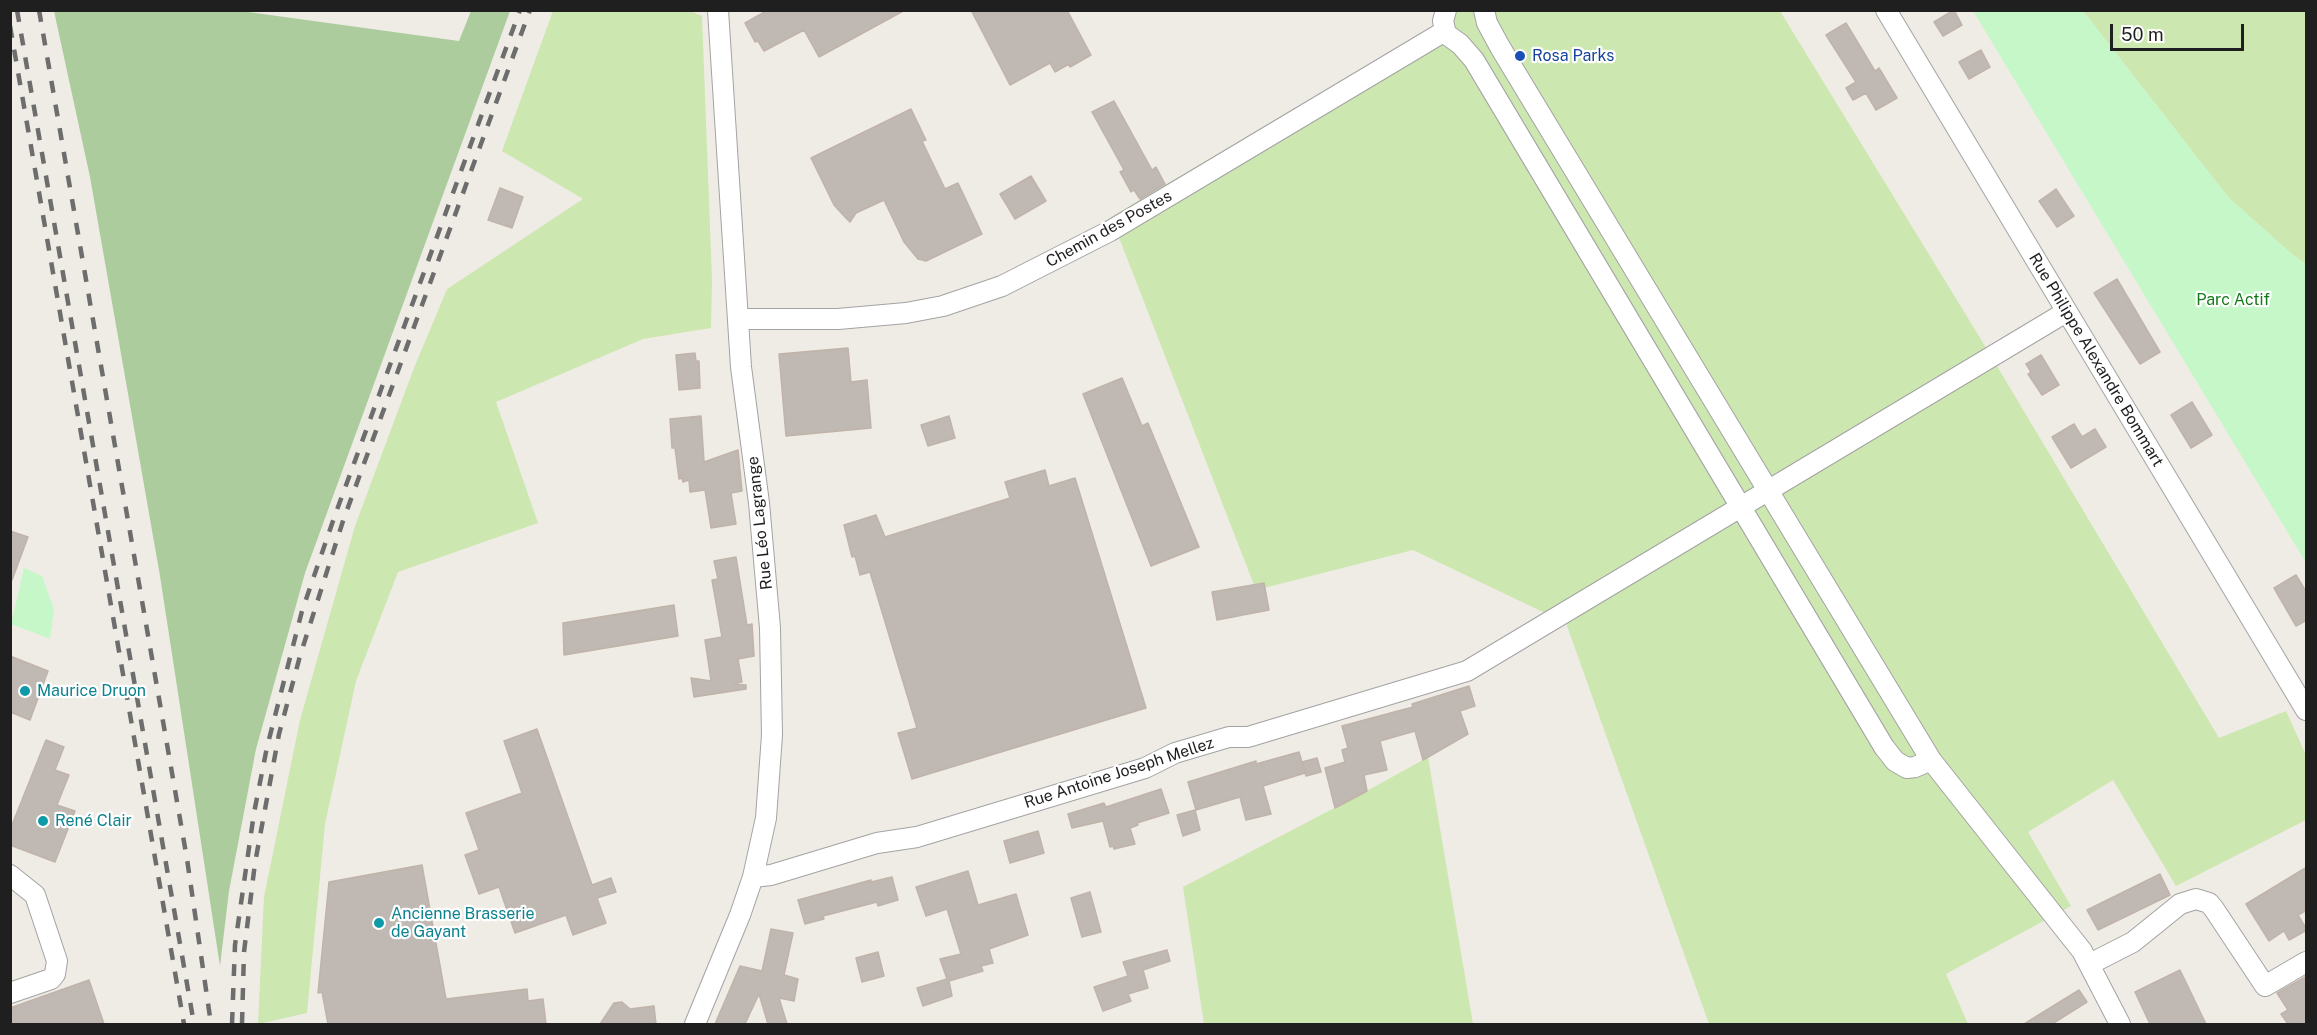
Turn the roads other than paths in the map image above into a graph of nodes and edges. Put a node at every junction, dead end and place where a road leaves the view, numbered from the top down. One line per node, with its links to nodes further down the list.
1 (718, 10): 7 (street, Rue Léo Lagrange)
2 (1446, 10): 5 (street)
3 (1886, 10): 6 (street, Rue Philippe Alexandre Bommart)
4 (1485, 14): 5 (street, Chemin des Postes); 8 (street)
5 (1452, 38): 7 (street, Chemin des Postes); 9 (street)
6 (2066, 312): 8 (street, Rue Antoine Joseph Mellez); 10 (street, Rue Philippe Alexandre Bommart)
7 (738, 319): 13 (street, Rue Léo Lagrange)
8 (1768, 491): 9 (street, Rue Antoine Joseph Mellez); 11 (street)
9 (1742, 507): 11 (street); 13 (street, Rue Antoine Joseph Mellez)
10 (2307, 710)
11 (1930, 759): 15 (street)
12 (10, 875): 16 (street)
13 (753, 877): 17 (street, Rue Léo Lagrange)
14 (2307, 962): 15 (street)
15 (2090, 964): 18 (street)
16 (10, 993)
17 (695, 1024)
18 (2120, 1024)

